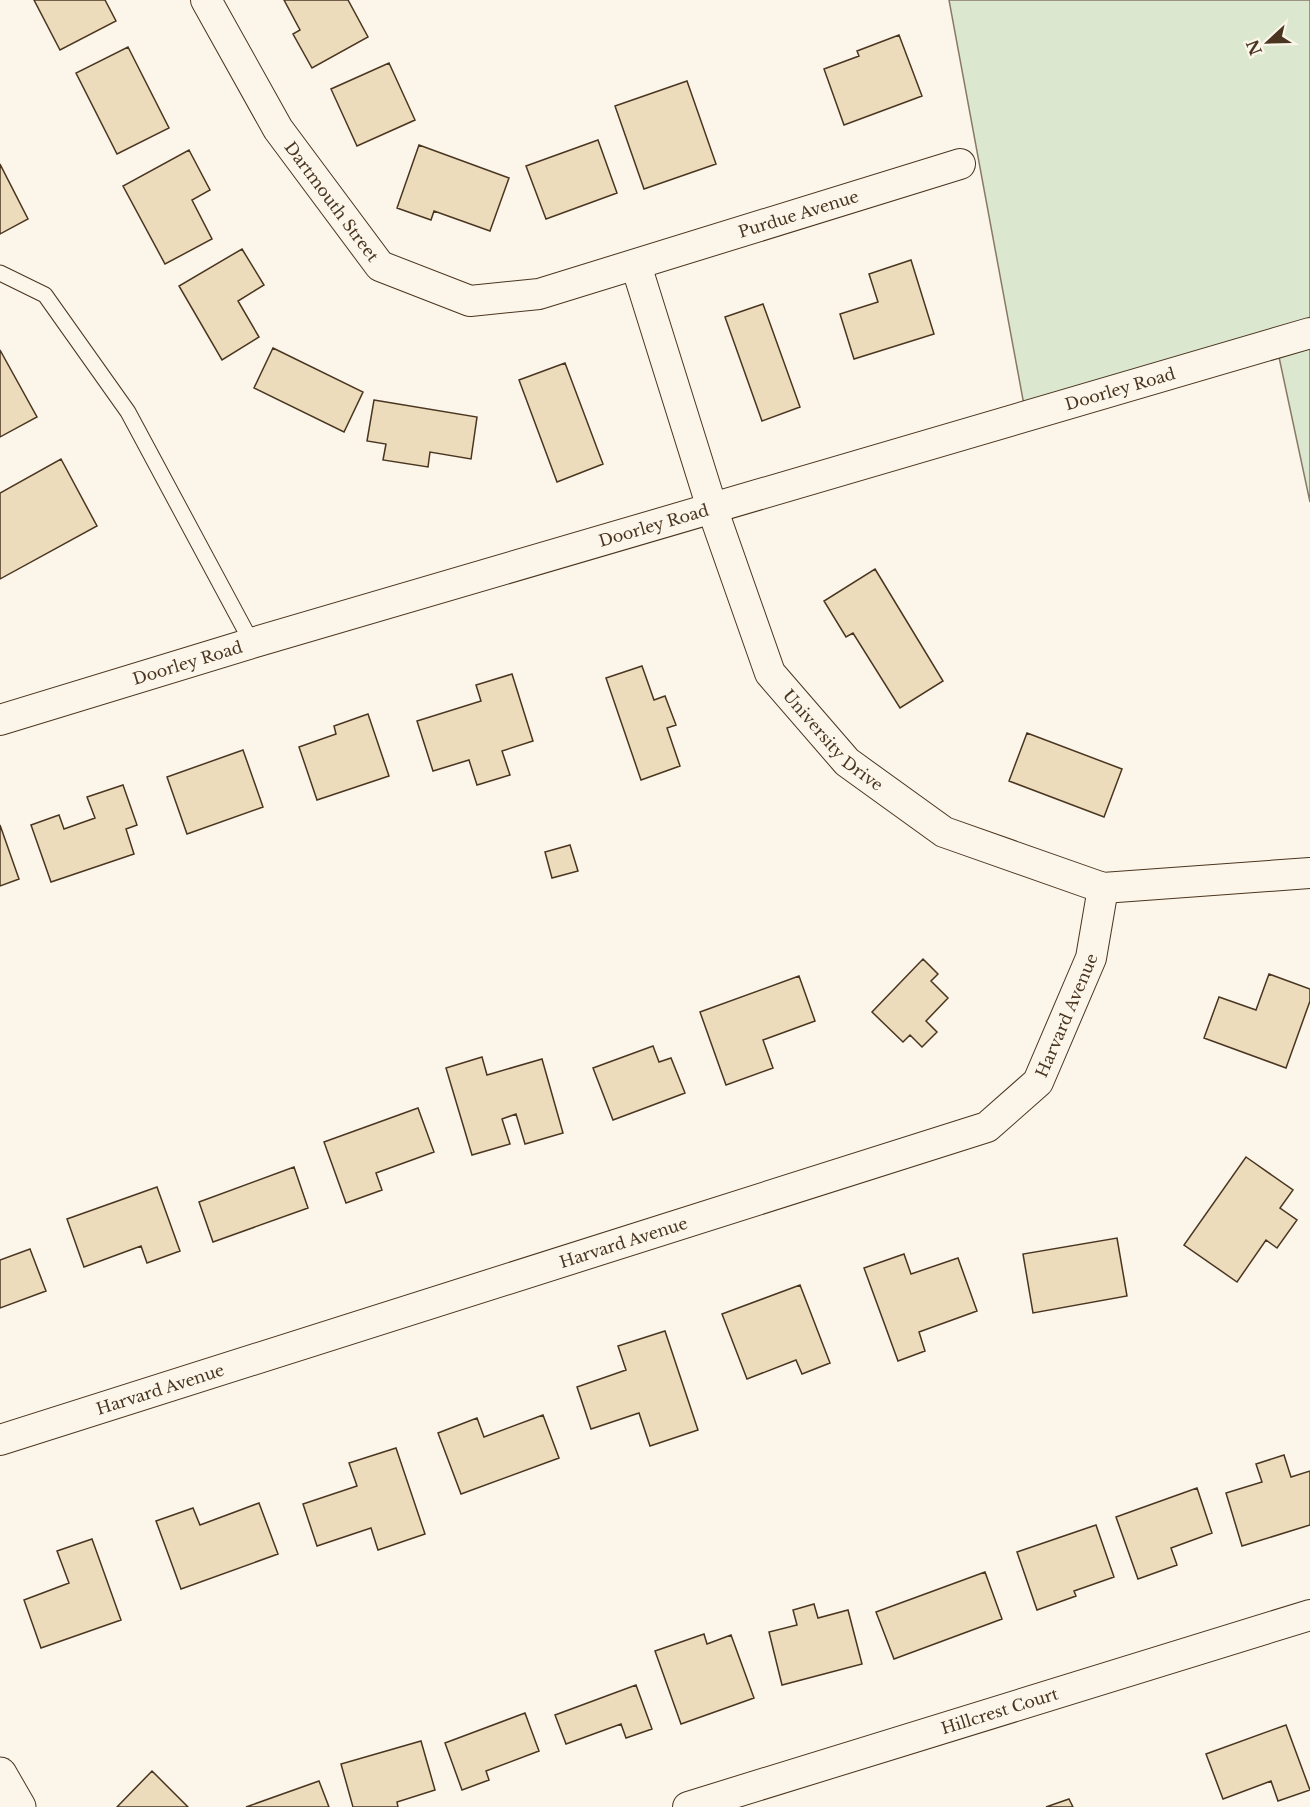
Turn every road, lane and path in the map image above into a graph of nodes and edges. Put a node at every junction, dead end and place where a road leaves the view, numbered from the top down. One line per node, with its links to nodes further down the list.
1 (206, 0): 3 (street, Dartmouth Street)
2 (960, 164): 3 (street, Purdue Avenue)
3 (636, 265): 6 (street, University Drive)
4 (0, 273): 7 (lane)
5 (1310, 333): 6 (street, Doorley Road)
6 (712, 508): 7 (street, Doorley Road); 10 (street, University Drive)
7 (252, 643): 8 (street, Doorley Road)
8 (0, 720)
9 (1310, 873): 10 (street, University Drive)
10 (1103, 888): 11 (street, Harvard Avenue)
11 (0, 1440)
12 (1310, 1615): 15 (street, Hillcrest Court)
13 (0, 1774): 14 (main road)
14 (19, 1807)
15 (688, 1807)

